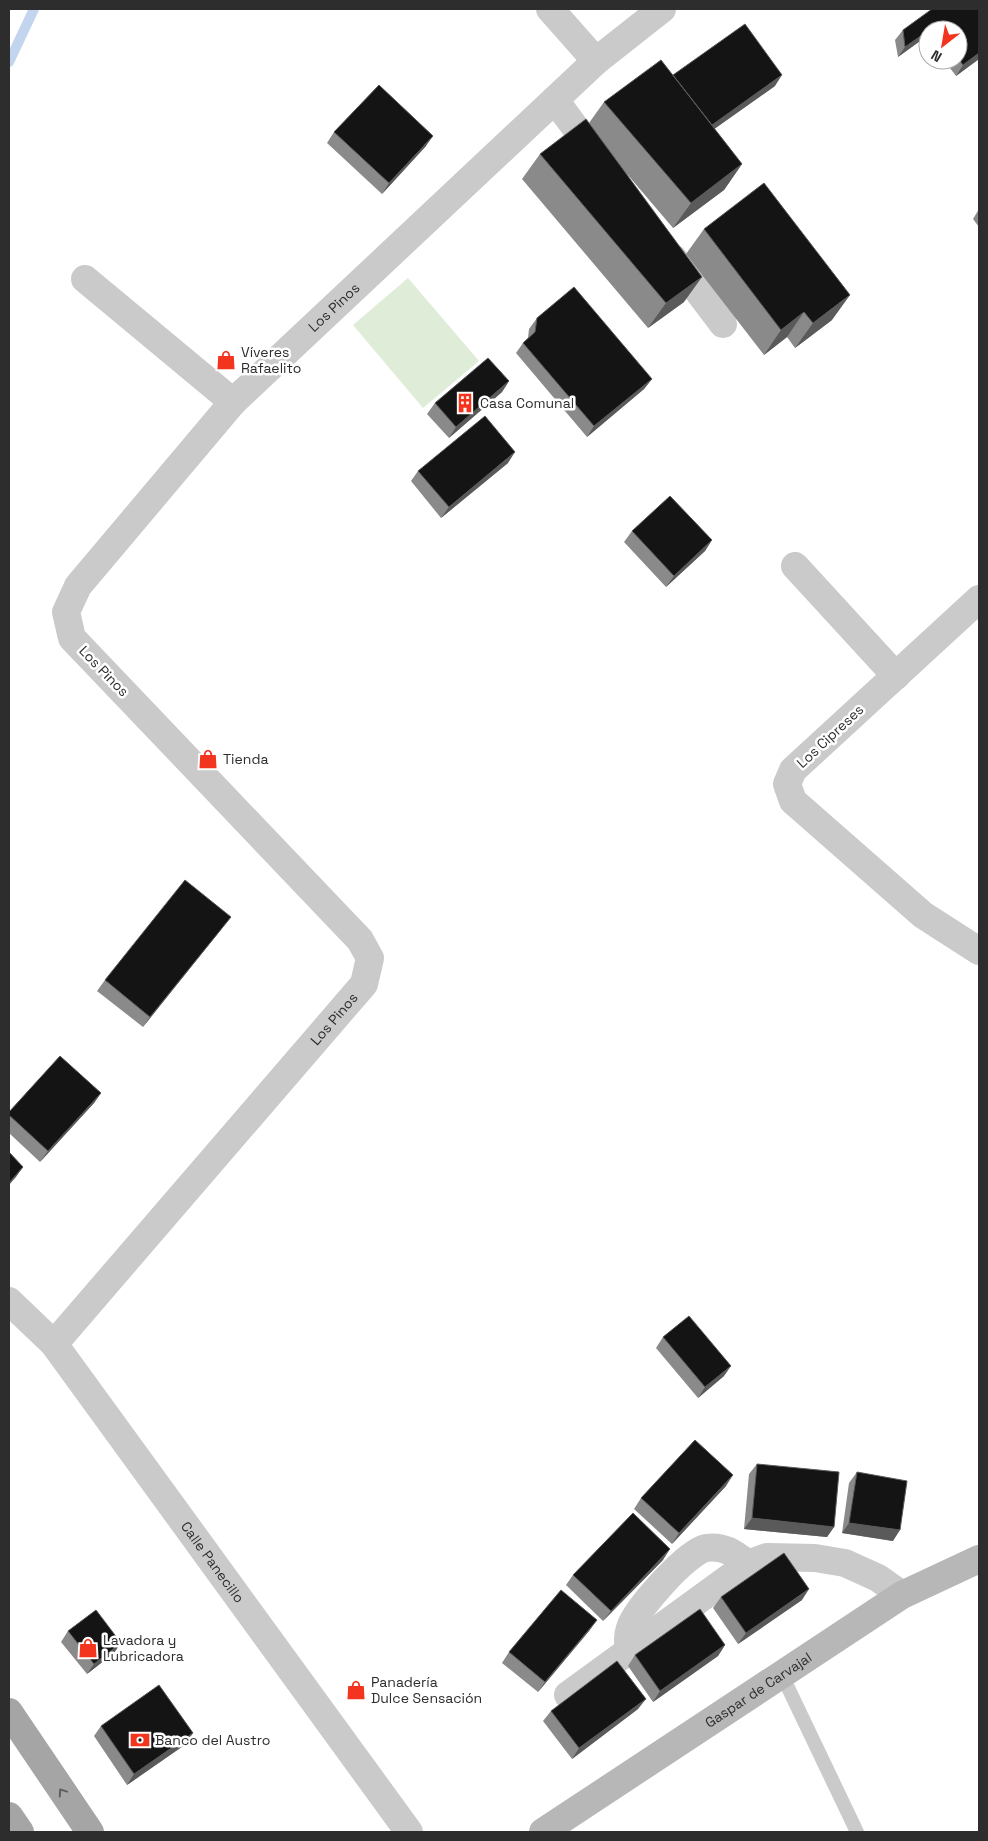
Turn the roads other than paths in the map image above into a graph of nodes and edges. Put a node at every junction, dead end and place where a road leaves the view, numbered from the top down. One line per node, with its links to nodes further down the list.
1 (550, 9): 3 (street)
2 (662, 9): 3 (street, Los Pinos)
3 (596, 61): 4 (street, Los Pinos)
4 (555, 100): 5 (street); 9 (street, Los Pinos)
5 (613, 178)
6 (659, 239): 8 (street)
7 (86, 279): 9 (street)
8 (723, 324)
9 (233, 402): 15 (street, Los Pinos)
10 (795, 566): 12 (street)
11 (979, 599): 12 (street, Los Cipreses)
12 (896, 676): 13 (street, Los Cipreses)
13 (979, 951)
14 (9, 1301): 15 (street, Calle Panecillo)
15 (54, 1344): 26 (street, Calle Panecillo)
16 (979, 1559): 18 (street, Gaspar de Carvajal)
17 (748, 1564): 18 (street); 19 (street); 19 (street)
18 (902, 1595): 20 (street, Gaspar de Carvajal)
19 (630, 1651): 21 (street)
20 (782, 1675): 27 (street, Gaspar de Carvajal); 28 (lane)
21 (568, 1696)
22 (9, 1712): 25 (main road, one-way to 22)
23 (9, 1816): 24 (main road)
24 (20, 1832)
25 (90, 1832)
26 (409, 1832)
27 (543, 1832)
28 (857, 1832)

